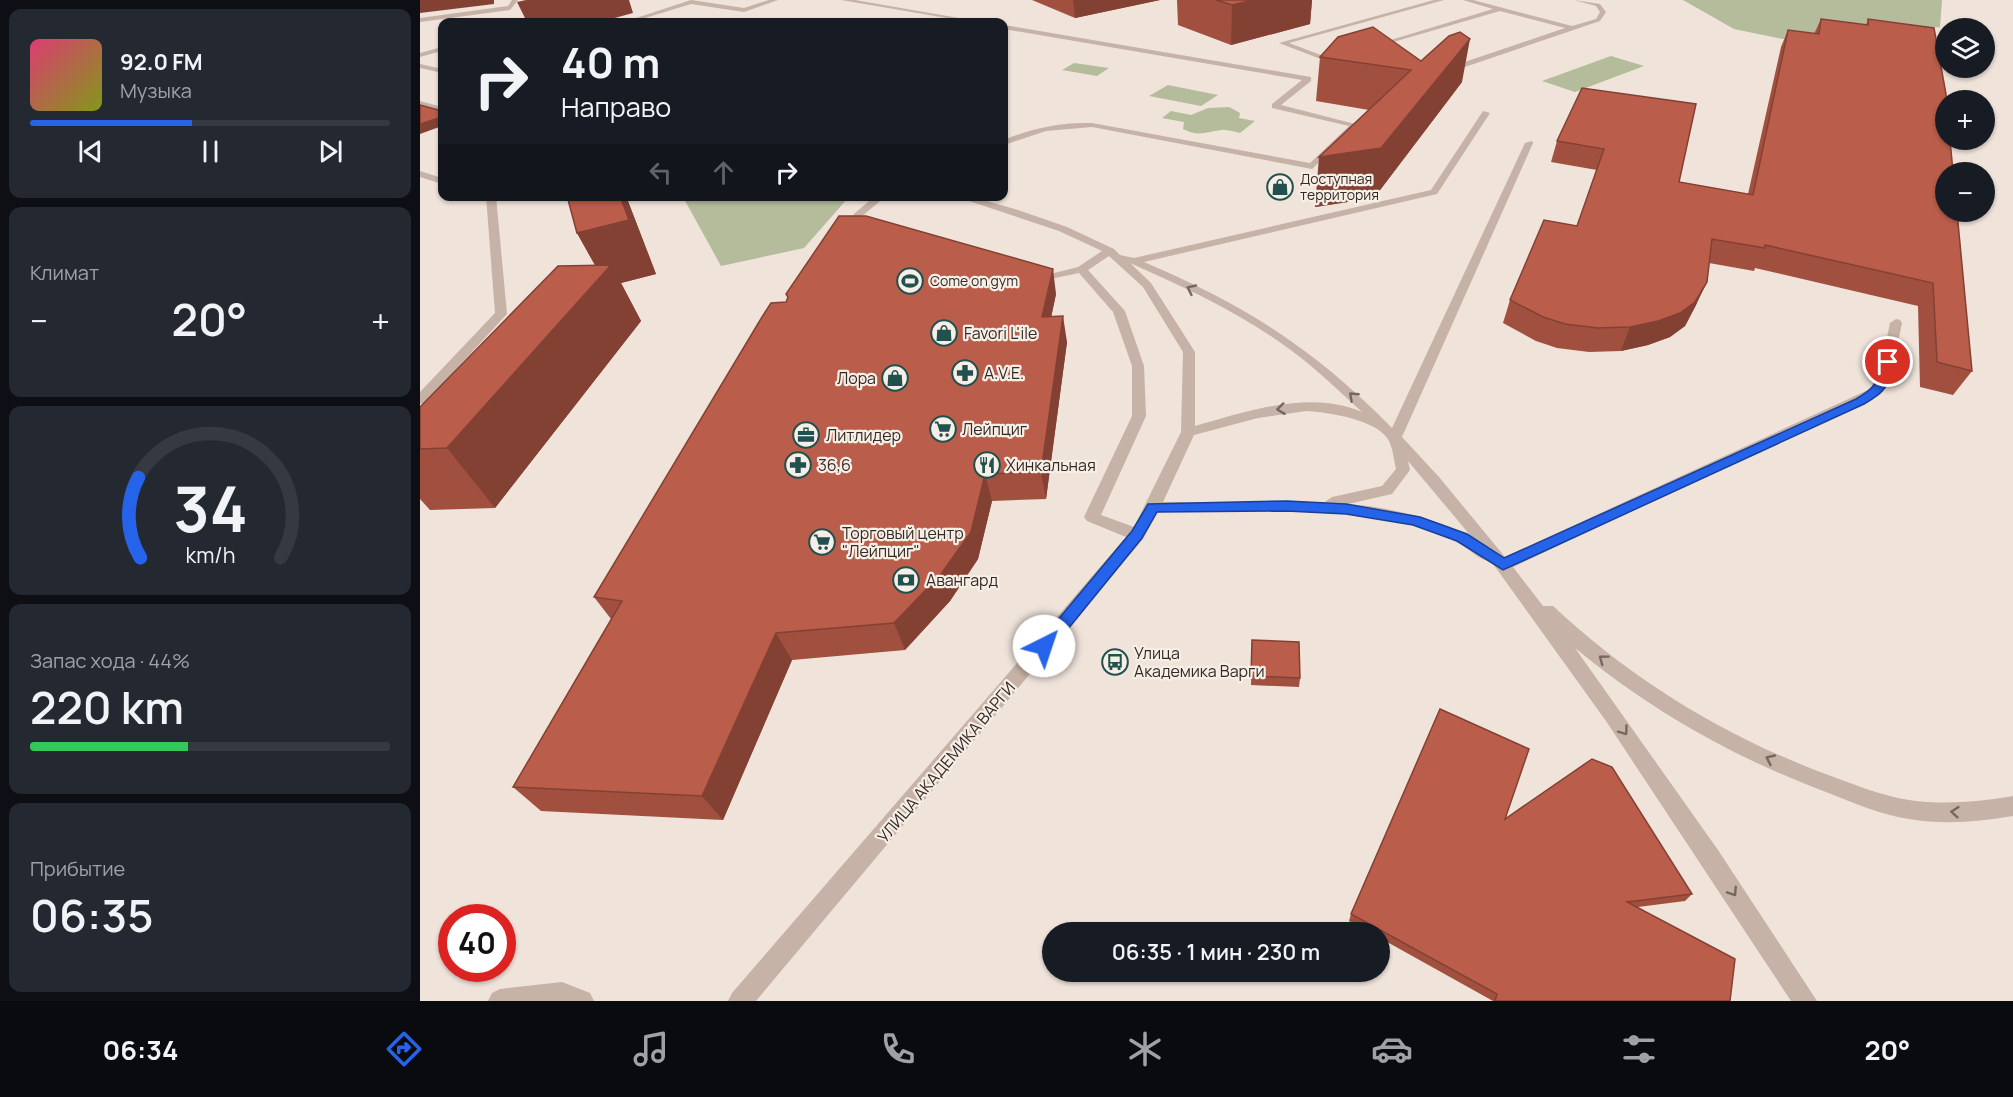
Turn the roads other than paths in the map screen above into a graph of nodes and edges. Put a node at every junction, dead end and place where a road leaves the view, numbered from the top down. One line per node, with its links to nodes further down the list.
1 (515, 0): 14 (street)
2 (775, 0): 11 (street)
3 (844, 0): 10 (street)
4 (1441, 0): 8 (street)
5 (1466, 0): 9 (street)
6 (1577, 0): 16 (street)
7 (1401, 4): 8 (street)
8 (1412, 7): 19 (street)
9 (1500, 9): 16 (street); 17 (street)
10 (933, 15): 12 (street); 13 (street)
11 (640, 18)
12 (925, 18)
13 (953, 18)
14 (420, 20)
15 (1008, 28): 29 (street)
16 (1572, 28): 25 (street)
17 (1366, 49)
18 (438, 50): 20 (street)
19 (1346, 54)
20 (420, 56)
21 (420, 66): 22 (street)
22 (438, 70)
23 (438, 72): 24 (street)
24 (420, 76)
25 (1434, 76)
26 (420, 103): 27 (street)
27 (438, 108)
28 (1486, 113): 39 (street)
29 (1008, 140)
30 (1529, 143): 45 (street)
31 (420, 174): 32 (street)
32 (438, 180)
33 (491, 201): 43 (street)
34 (878, 201): 36 (street)
35 (976, 201): 37 (street, УЛИЦА АКАДЕМИКА ВАРГИ)
36 (838, 240)
37 (1091, 242): 38 (street, УЛИЦА АКАДЕМИКА ВАРГИ); 39 (street)
38 (1110, 251): 40 (street); 44 (street, УЛИЦА АКАДЕМИКА ВАРГИ)
39 (1133, 261): 45 (street, one-way to 39)
40 (1082, 269): 41 (street); 48 (street)
41 (1028, 277)
42 (1896, 323): 49 (street)
43 (420, 400)
44 (1188, 432): 45 (street, one-way to 44); 47 (street, УЛИЦА АКАДЕМИКА ВАРГИ)
45 (1395, 437): 46 (street); 49 (street)
46 (1287, 506): 47 (street); 49 (street)
47 (1153, 507): 48 (street, УЛИЦА АКАДЕМИКА ВАРГИ)
48 (1137, 535): 53 (street, УЛИЦА АКАДЕМИКА ВАРГИ)
49 (1503, 565): 50 (street, one-way to 49); 54 (street, one-way to 54)
50 (2013, 806)
51 (500, 1001): 52 (street)
52 (582, 1001)
53 (740, 1001)
54 (1805, 1001)

